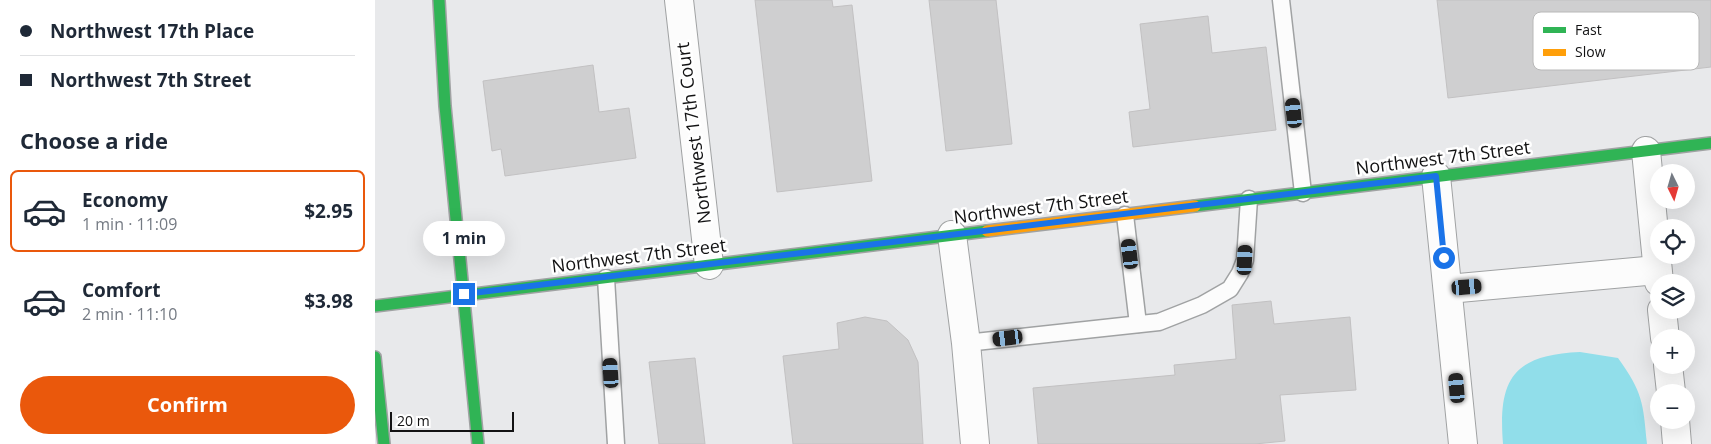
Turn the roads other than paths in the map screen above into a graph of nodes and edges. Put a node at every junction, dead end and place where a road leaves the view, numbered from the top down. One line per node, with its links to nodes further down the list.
1 (439, 0): 16 (main road)
2 (679, 0): 11 (street, Northwest 17th Court)
3 (1281, 0): 7 (lane)
4 (1711, 143): 5 (main road, Northwest 7th Street)
5 (1646, 152): 6 (main road, Northwest 7th Street); 12 (street)
6 (1436, 176): 7 (main road, Northwest 7th Street); 15 (street)
7 (1303, 193): 8 (main road, Northwest 7th Street)
8 (1249, 199): 9 (main road, Northwest 7th Street); 18 (lane)
9 (1125, 215): 10 (main road, Northwest 7th Street); 18 (lane)
10 (952, 235): 11 (main road, Northwest 7th Street); 19 (street)
11 (709, 265): 14 (main road, Northwest 7th Street)
12 (1658, 274)
13 (1650, 276): 15 (street)
14 (606, 278): 16 (main road, Northwest 7th Street); 24 (lane)
15 (1448, 289): 26 (street)
16 (464, 294): 17 (main road, Northwest 7th Street); 23 (main road)
17 (375, 306)
18 (1138, 324): 19 (lane)
19 (966, 344): 25 (street)
20 (375, 357): 22 (main road)
21 (1676, 429): 27 (street)
22 (384, 444)
23 (478, 444)
24 (615, 444)
25 (975, 444)
26 (1463, 444)
27 (1677, 444)

